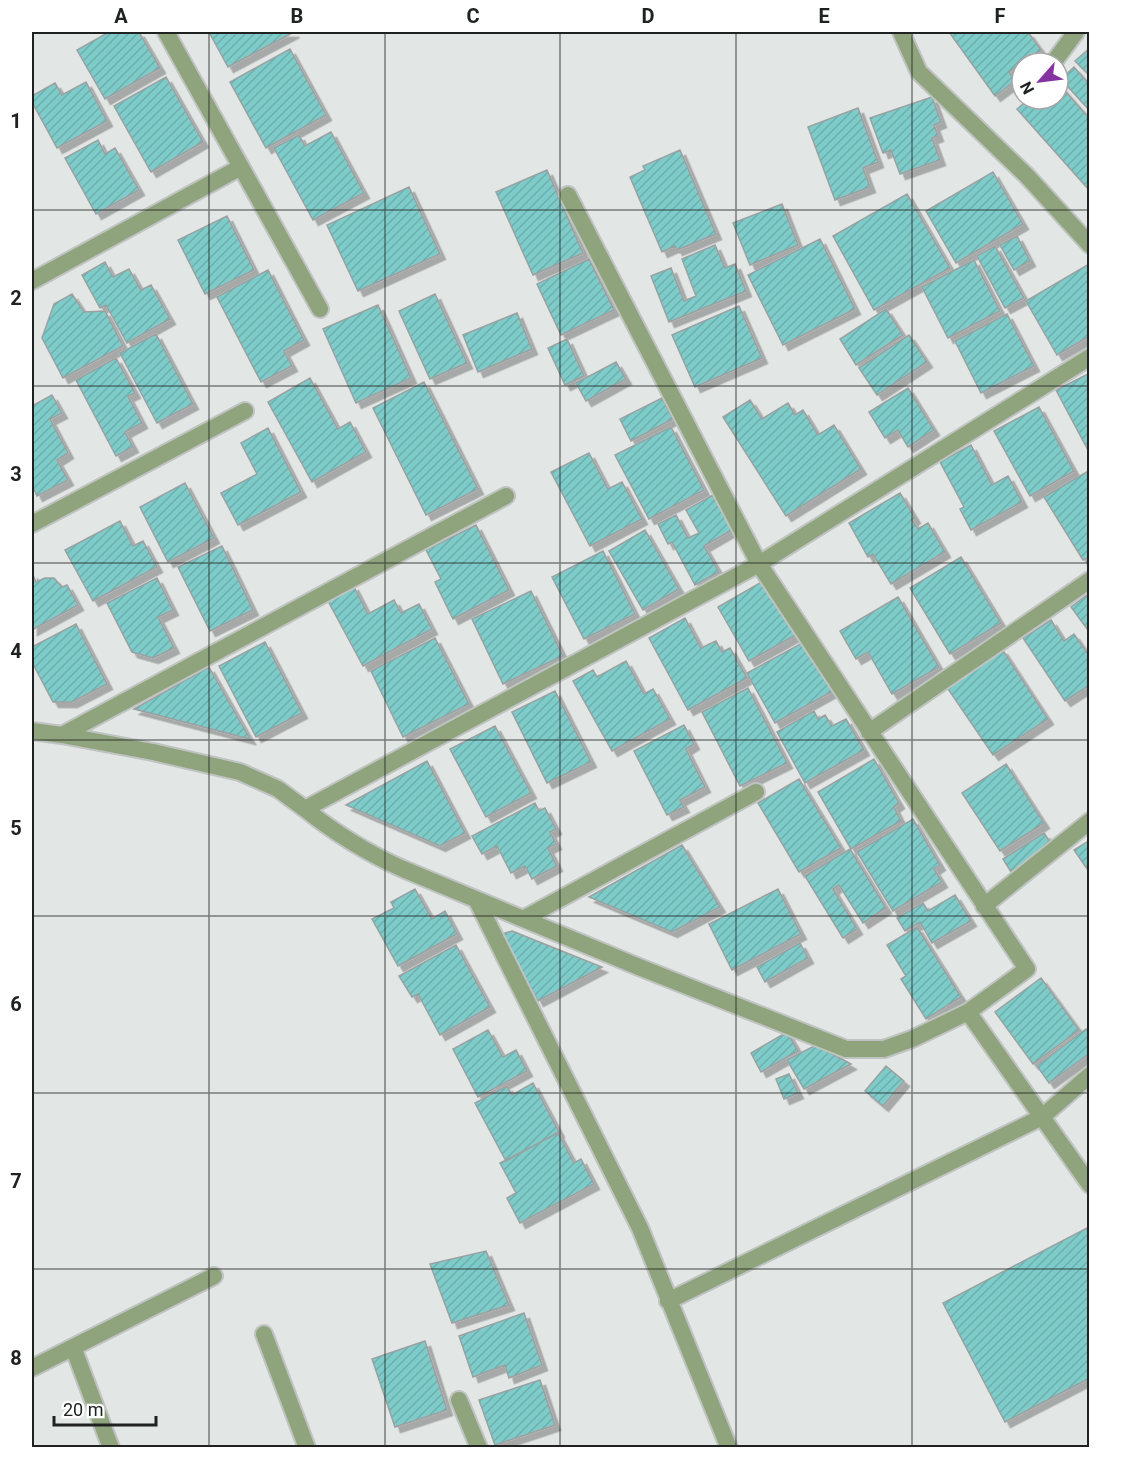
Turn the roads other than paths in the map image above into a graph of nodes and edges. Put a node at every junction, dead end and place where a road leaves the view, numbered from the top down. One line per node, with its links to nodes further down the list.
1 (166, 32): 5 (street)
2 (901, 32): 7 (street)
3 (1076, 32): 4 (street)
4 (1062, 51)
5 (241, 166): 8 (street); 9 (street)
6 (568, 195): 14 (street)
7 (1089, 245)
8 (32, 281)
9 (320, 309)
10 (1089, 357): 14 (street)
11 (246, 411): 13 (street)
12 (506, 496): 18 (street)
13 (32, 524)
14 (759, 564): 17 (street); 20 (street)
15 (1089, 580): 17 (street)
16 (32, 731): 18 (street)
17 (869, 732): 23 (street)
18 (62, 735): 20 (street)
19 (756, 792): 24 (street)
20 (305, 809): 22 (street)
21 (1089, 821): 23 (street)
22 (476, 899): 24 (street); 30 (street)
23 (984, 906): 25 (street)
24 (523, 919): 25 (street)
25 (968, 1012): 27 (street)
26 (1089, 1075): 27 (street)
27 (1042, 1117): 28 (street); 30 (street)
28 (1089, 1185)
29 (214, 1276): 32 (street)
30 (668, 1301): 38 (street)
31 (264, 1334): 36 (street)
32 (73, 1347): 33 (street); 35 (street)
33 (32, 1368)
34 (459, 1400): 37 (street)
35 (111, 1448)
36 (307, 1448)
37 (479, 1448)
38 (729, 1448)

